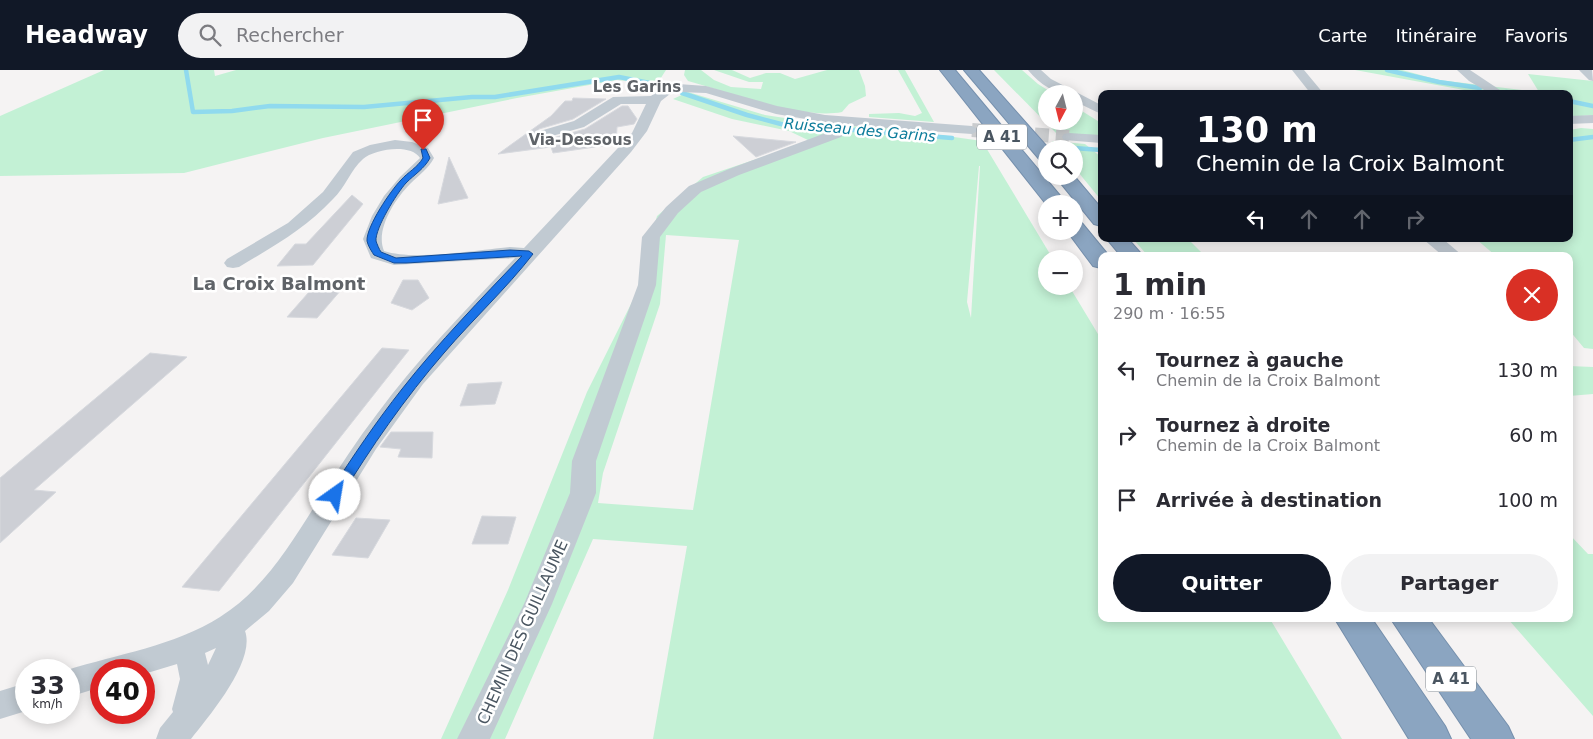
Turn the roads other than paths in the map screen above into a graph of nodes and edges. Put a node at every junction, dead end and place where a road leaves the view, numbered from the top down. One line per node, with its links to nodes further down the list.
1 (947, 70): 23 (highway, A 41)
2 (971, 70): 21 (highway, A 41)
3 (1034, 70): 8 (street)
4 (1298, 70): 9 (street)
5 (1463, 70): 10 (street)
6 (1585, 70): 7 (street)
7 (1593, 77)
8 (1053, 85)
9 (1315, 90)
10 (1494, 90)
11 (653, 100): 16 (street); 18 (street); 30 (street)
12 (1083, 101): 13 (street)
13 (1098, 108)
14 (1593, 119): 15 (street)
15 (1573, 120)
16 (846, 126): 17 (street); 41 (street, CHEMIN DES GUILLAUME)
17 (972, 130)
18 (546, 134)
19 (1068, 137): 20 (street)
20 (1098, 139)
21 (1038, 147)
22 (1072, 185): 24 (highway)
23 (1050, 195)
24 (1098, 216)
25 (1083, 238): 31 (highway)
26 (1120, 242): 28 (highway)
27 (1436, 242): 29 (street)
28 (1128, 252)
29 (1449, 252)
30 (529, 254): 32 (street); 35 (street)
31 (1098, 257)
32 (233, 263)
33 (1355, 622): 42 (highway, A 41)
34 (1410, 622): 43 (highway, A 41)
35 (229, 626): 36 (street); 40 (street)
36 (188, 646): 37 (street); 40 (street)
37 (148, 659)
38 (15, 700): 39 (street)
39 (0, 705)
40 (179, 729)
41 (473, 739)
42 (1431, 739)
43 (1494, 739)

